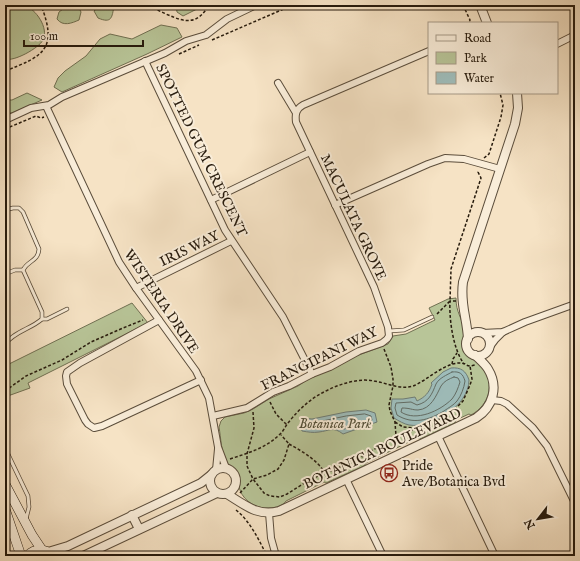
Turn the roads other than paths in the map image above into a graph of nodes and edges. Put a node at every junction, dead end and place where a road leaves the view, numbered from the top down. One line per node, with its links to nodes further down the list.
1 (480, 5): 3 (street)
2 (252, 7): 7 (street)
3 (487, 22)
4 (575, 35): 5 (street)
5 (558, 44)
6 (428, 51): 11 (street)
7 (145, 61): 10 (street); 15 (street, SPOTTED GUM CRESCENT)
8 (278, 83): 11 (street, MACULATA GROVE)
9 (516, 94): 14 (street)
10 (46, 106): 12 (street); 21 (street, WISTERIA DRIVE)
11 (296, 114): 13 (street, MACULATA GROVE)
12 (5, 120)
13 (310, 152): 15 (street); 16 (street, MACULATA GROVE)
14 (500, 169): 16 (street); 27 (street)
15 (211, 200): 18 (street, SPOTTED GUM CRESCENT)
16 (335, 205): 28 (street, MACULATA GROVE)
17 (5, 210): 19 (lane)
18 (231, 241): 21 (street, IRIS WAY); 36 (street, SPOTTED GUM CRESCENT)
19 (23, 270): 20 (lane); 25 (lane)
20 (5, 274)
21 (136, 288): 26 (street, WISTERIA DRIVE)
22 (575, 304): 29 (street)
23 (67, 308): 25 (lane)
24 (432, 318): 28 (lane, FRANGIPANI WAY)
25 (42, 319): 32 (lane)
26 (159, 320): 37 (street, WISTERIA DRIVE); 37 (street)
27 (466, 320): 30 (street); 31 (street)
28 (389, 332): 36 (street, FRANGIPANI WAY)
29 (503, 332): 30 (street); 33 (street)
30 (480, 333): 31 (street); 33 (street)
31 (468, 339): 34 (street)
32 (5, 344)
33 (488, 350): 34 (street); 35 (street)
34 (479, 358): 35 (street)
35 (488, 368): 38 (street)
36 (312, 374): 39 (street, FRANGIPANI WAY)
37 (201, 380): 39 (street, WISTERIA DRIVE)
38 (492, 400): 40 (street, BOTANICA BOULEVARD); 50 (street)
39 (213, 416): 41 (street, WISTERIA DRIVE)
40 (438, 436): 45 (street, BOTANICA BOULEVARD); 63 (street)
41 (218, 447): 43 (street, WISTERIA DRIVE); 44 (street, WISTERIA DRIVE)
42 (5, 448): 55 (lane)
43 (224, 464): 44 (street); 47 (street)
44 (214, 472): 48 (street); 54 (street)
45 (346, 479): 53 (street, BOTANICA BOULEVARD); 62 (street)
46 (5, 484): 55 (main road)
47 (237, 490): 49 (street); 51 (street)
48 (217, 493): 49 (street); 56 (street)
49 (227, 494): 51 (street)
50 (575, 503)
51 (245, 505): 53 (street)
52 (5, 509): 58 (main road)
53 (269, 513): 61 (street)
54 (132, 515): 56 (street); 57 (street)
55 (25, 522): 57 (main road)
56 (139, 529): 60 (street)
57 (48, 553): 59 (main road)
58 (21, 556)
59 (27, 556)
60 (83, 556)
61 (276, 556)
62 (383, 556)
63 (495, 556)

